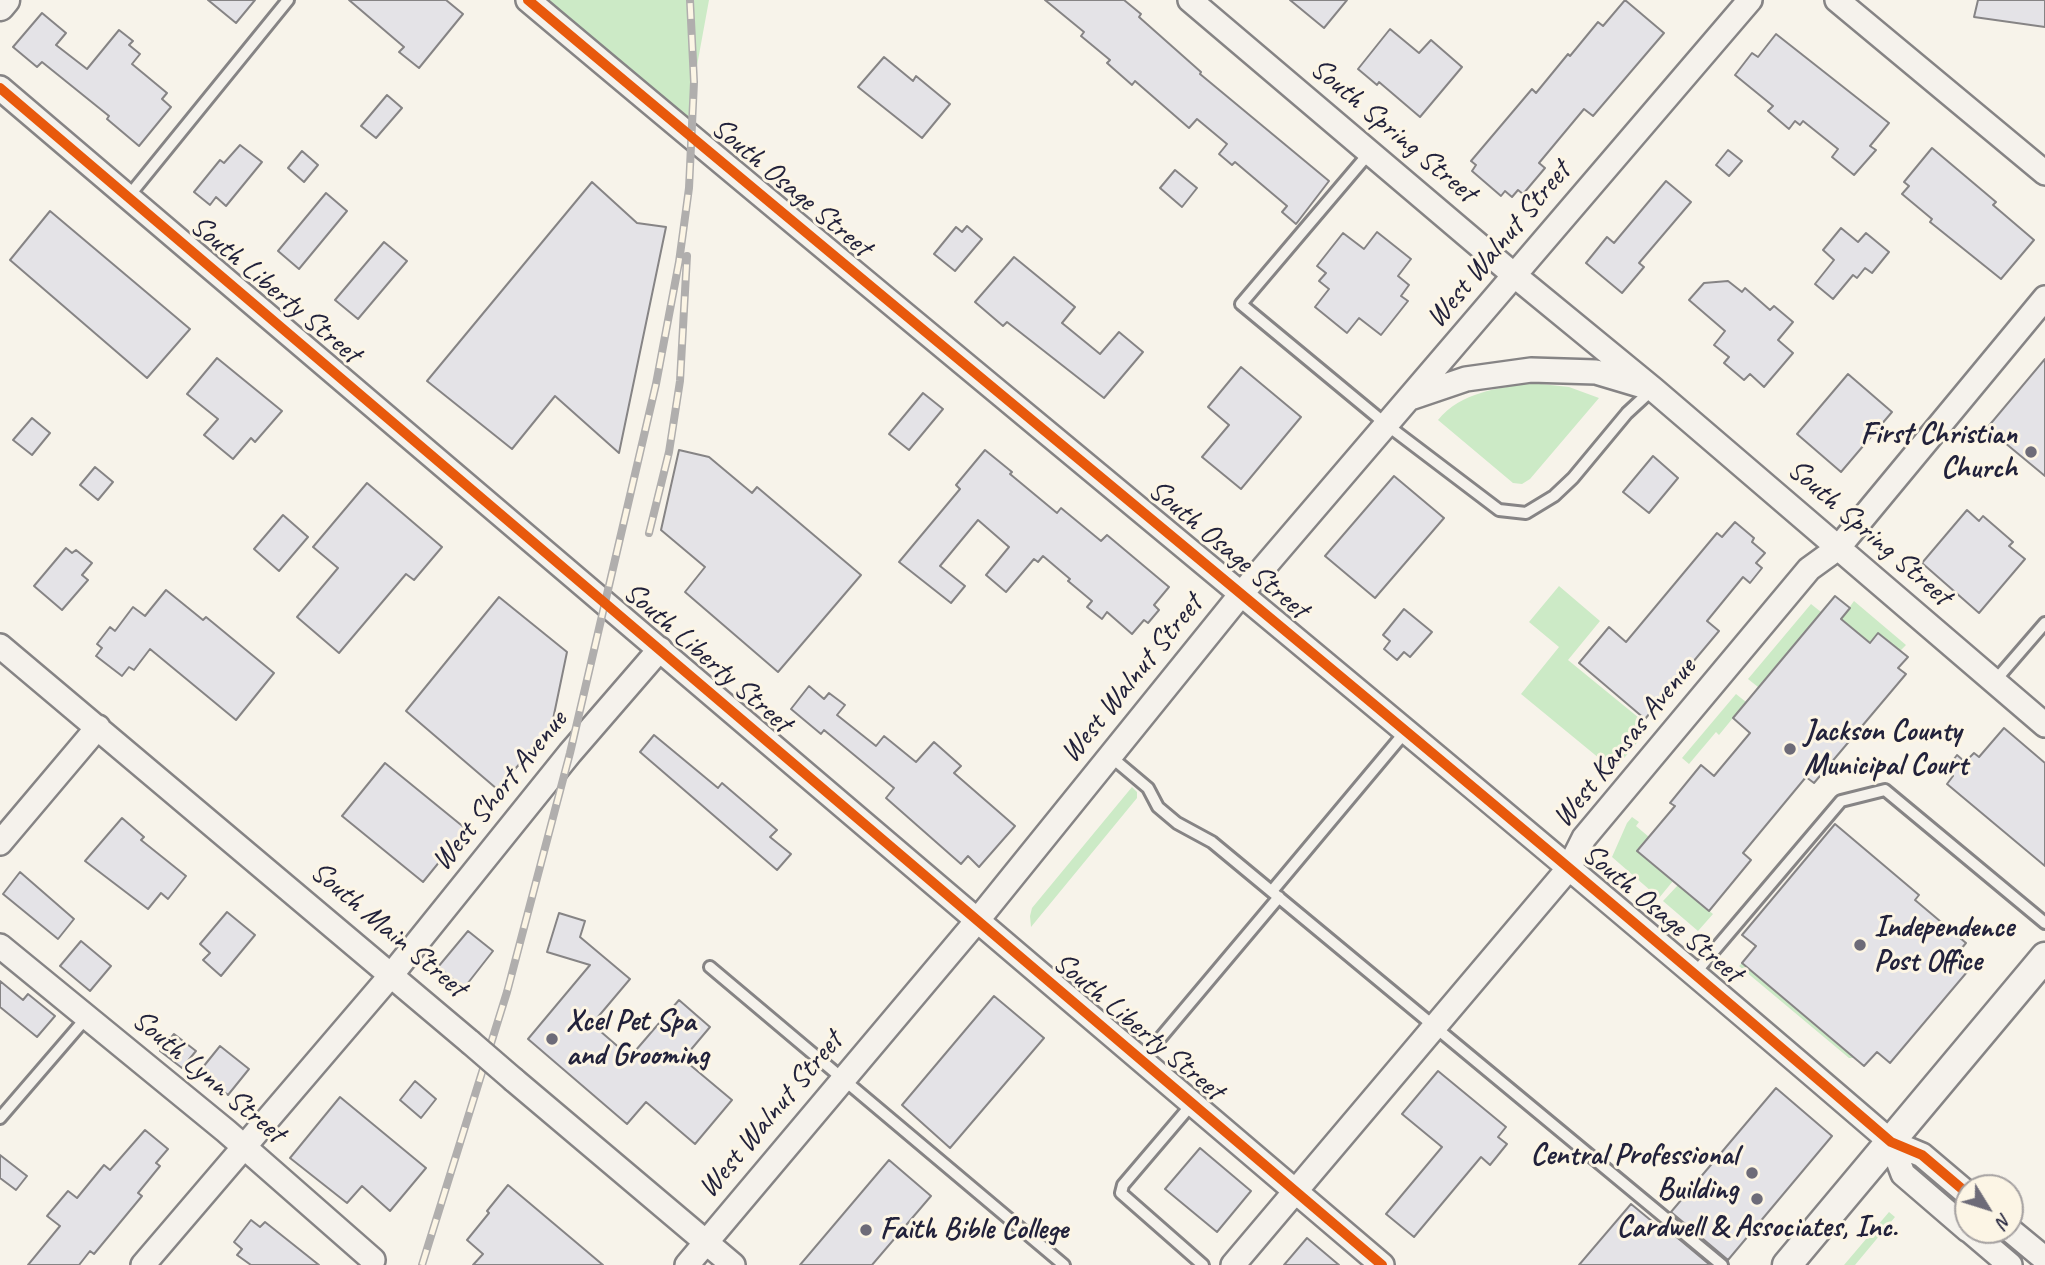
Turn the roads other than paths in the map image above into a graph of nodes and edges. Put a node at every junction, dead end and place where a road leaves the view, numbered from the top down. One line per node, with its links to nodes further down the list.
1 (5, 0): 7 (street)
2 (289, 0): 11 (lane)
3 (528, 0): 18 (street, South Osage Street)
4 (1190, 0): 9 (street, South Spring Street)
5 (1750, 0): 12 (street, West Walnut Street)
6 (1837, 0): 10 (street)
7 (0, 6)
8 (0, 88): 11 (street, South Liberty Street)
9 (1370, 152): 12 (street, South Spring Street); 16 (lane)
10 (2045, 173)
11 (128, 197): 21 (street, South Liberty Street)
12 (1514, 275): 14 (street, South Spring Street); 15 (street, West Walnut Street)
13 (2045, 298): 17 (street, West Kansas Avenue)
14 (1653, 389): 15 (street, South Spring Street); 16 (lane); 17 (street, South Spring Street)
15 (1410, 398): 16 (street, West Walnut Street)
16 (1387, 425): 18 (street, West Walnut Street)
17 (1838, 548): 22 (street, South Spring Street); 28 (street, West Kansas Avenue)
18 (1242, 593): 25 (street, South Osage Street); 26 (street, West Walnut Street)
19 (2045, 623): 22 (lane)
20 (0, 646): 24 (street, South Main Street)
21 (660, 649): 30 (street, South Liberty Street); 36 (street, West Short Avenue)
22 (1994, 682): 23 (street, South Spring Street)
23 (2045, 725)
24 (98, 727): 27 (street); 36 (street, South Main Street)
25 (1406, 731): 28 (street, South Osage Street); 29 (lane)
26 (1110, 756): 29 (lane); 30 (street, West Walnut Street)
27 (0, 843)
28 (1569, 867): 35 (street, South Osage Street); 38 (street, West Kansas Avenue)
29 (1276, 894): 38 (lane); 39 (lane)
30 (976, 922): 39 (street, South Liberty Street); 40 (street, West Walnut Street)
31 (2045, 923): 35 (lane)
32 (0, 946): 37 (street, South Lynn Street)
33 (2045, 957): 43 (street)
34 (710, 967): 40 (lane)
35 (1695, 973): 43 (street, South Osage Street)
36 (392, 974): 44 (street, West Short Avenue); 48 (street, South Main Street, bridge)
37 (87, 1017): 42 (lane); 44 (street, South Lynn Street)
38 (1434, 1027): 46 (street, West Kansas Avenue); 60 (lane)
39 (1141, 1061): 41 (street, South Liberty Street)
40 (843, 1080): 48 (street, West Walnut Street); 56 (lane)
41 (1192, 1104): 46 (street, South Liberty Street); 57 (lane)
42 (0, 1118)
43 (1891, 1142): 45 (street); 47 (street); 61 (street)
44 (244, 1147): 52 (street, South Lynn Street); 53 (street, West Short Avenue)
45 (1954, 1182)
46 (1296, 1192): 58 (street, West Kansas Avenue); 59 (street, South Liberty Street)
47 (1954, 1218)
48 (705, 1242): 54 (street, West Walnut Street); 55 (street, South Main Street)
49 (2024, 1242): 51 (street)
50 (1985, 1244): 62 (street)
51 (2045, 1259)
52 (373, 1260)
53 (143, 1265)
54 (687, 1265)
55 (733, 1265)
56 (1064, 1265)
57 (1203, 1265)
58 (1233, 1265)
59 (1382, 1265)
60 (1722, 1265)
61 (1787, 1265)
62 (2010, 1265)

